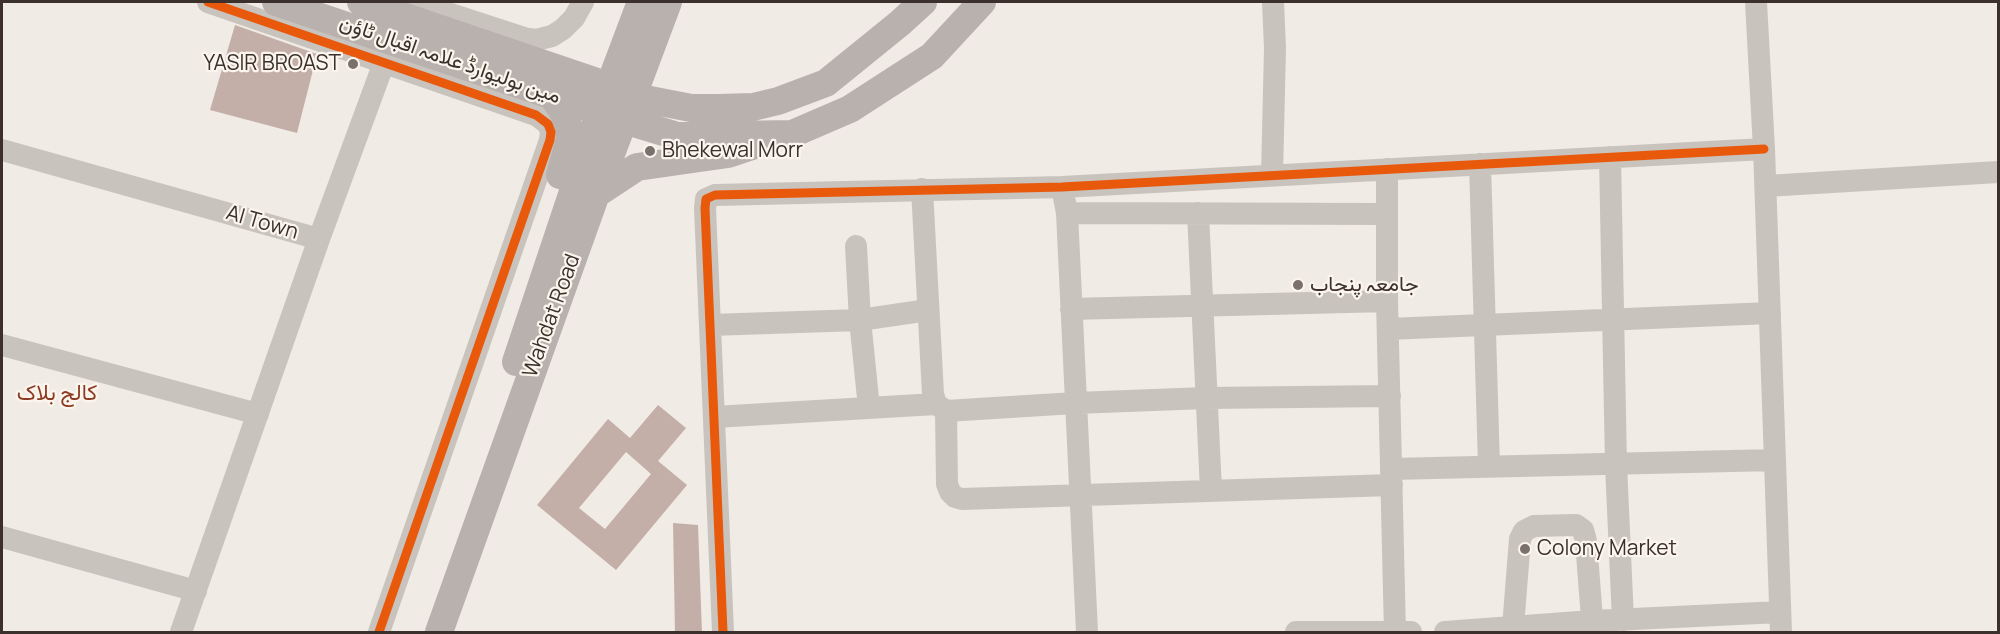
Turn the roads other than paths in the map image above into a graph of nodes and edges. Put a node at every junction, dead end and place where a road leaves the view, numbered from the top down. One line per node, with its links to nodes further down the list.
1 (208, 2): 13 (street)
2 (276, 2): 13 (main road, مین بولیوارڈ علامہ اقبال ٹاؤن)
3 (361, 2): 12 (main road, مین بولیوارڈ علامہ اقبال ٹاؤن)
4 (414, 2): 12 (street)
5 (583, 2): 12 (street)
6 (641, 2): 15 (main road, Wahdat Road)
7 (668, 2): 15 (main road, Wahdat Road)
8 (923, 2): 15 (main road)
9 (982, 2): 16 (main road)
10 (1273, 2): 23 (street)
11 (1756, 2): 17 (street)
12 (471, 29): 15 (main road, مین بولیوارڈ علامہ اقبال ٹاؤن)
13 (388, 52): 14 (main road, مین بولیوارڈ علامہ اقبال ٹاؤن); 31 (street, AI Town); 66 (street)
14 (551, 94): 15 (main road, مین بولیوارڈ علامہ اقبال ٹاؤن); 40 (main road)
15 (616, 103): 16 (main road); 27 (main road, Wahdat Road); 40 (main road, Wahdat Road)
16 (792, 134): 27 (main road)
17 (1764, 149): 19 (street); 25 (street)
18 (2, 150): 31 (street, AI Town)
19 (1610, 157): 20 (street); 38 (street)
20 (1480, 164): 21 (street); 42 (street)
21 (1386, 169): 23 (street); 30 (street)
22 (1998, 172): 25 (street)
23 (1272, 175): 24 (street)
24 (1062, 186): 26 (street); 28 (street)
25 (1766, 186): 37 (street)
26 (922, 189): 36 (street); 41 (street)
27 (596, 194): 68 (main road, Wahdat Road)
28 (1066, 213): 29 (street); 35 (street)
29 (1198, 213): 30 (street); 34 (street)
30 (1386, 214): 33 (street)
31 (319, 239): 50 (street)
32 (855, 246): 39 (street)
33 (1387, 301): 34 (street); 43 (street)
34 (1202, 306): 35 (street); 46 (street)
35 (1071, 309): 47 (street)
36 (928, 310): 39 (street); 48 (street)
37 (1770, 313): 38 (street); 52 (street)
38 (1612, 319): 42 (street); 53 (street)
39 (860, 320): 41 (street); 49 (street)
40 (529, 322): 67 (main road, Wahdat Road)
41 (710, 325): 51 (street)
42 (1484, 325): 43 (street); 54 (street)
43 (1388, 329): 45 (street)
44 (2, 345): 50 (street)
45 (1390, 396): 46 (street); 55 (street)
46 (1206, 398): 47 (street); 56 (street)
47 (1075, 403): 48 (street); 57 (street)
48 (941, 407): 49 (street); 57 (street)
49 (869, 408): 51 (street)
50 (258, 414): 59 (street)
51 (714, 417): 69 (street)
52 (1775, 460): 53 (street); 61 (street)
53 (1616, 465): 54 (street); 60 (street)
54 (1489, 466): 55 (street)
55 (1392, 477): 56 (street); 64 (street)
56 (1211, 491): 57 (street)
57 (1081, 496): 70 (street)
58 (2, 537): 59 (street)
59 (196, 591): 65 (street)
60 (1623, 620): 61 (street); 63 (street)
61 (1781, 622)
62 (1513, 627): 63 (street); 63 (street); 73 (street)
63 (1592, 627)
64 (1395, 632): 71 (street); 72 (street)
65 (181, 633)
66 (379, 633)
67 (420, 633)
68 (439, 633)
69 (723, 633)
70 (1087, 633)
71 (1296, 633)
72 (1411, 633)
73 (1445, 633)

